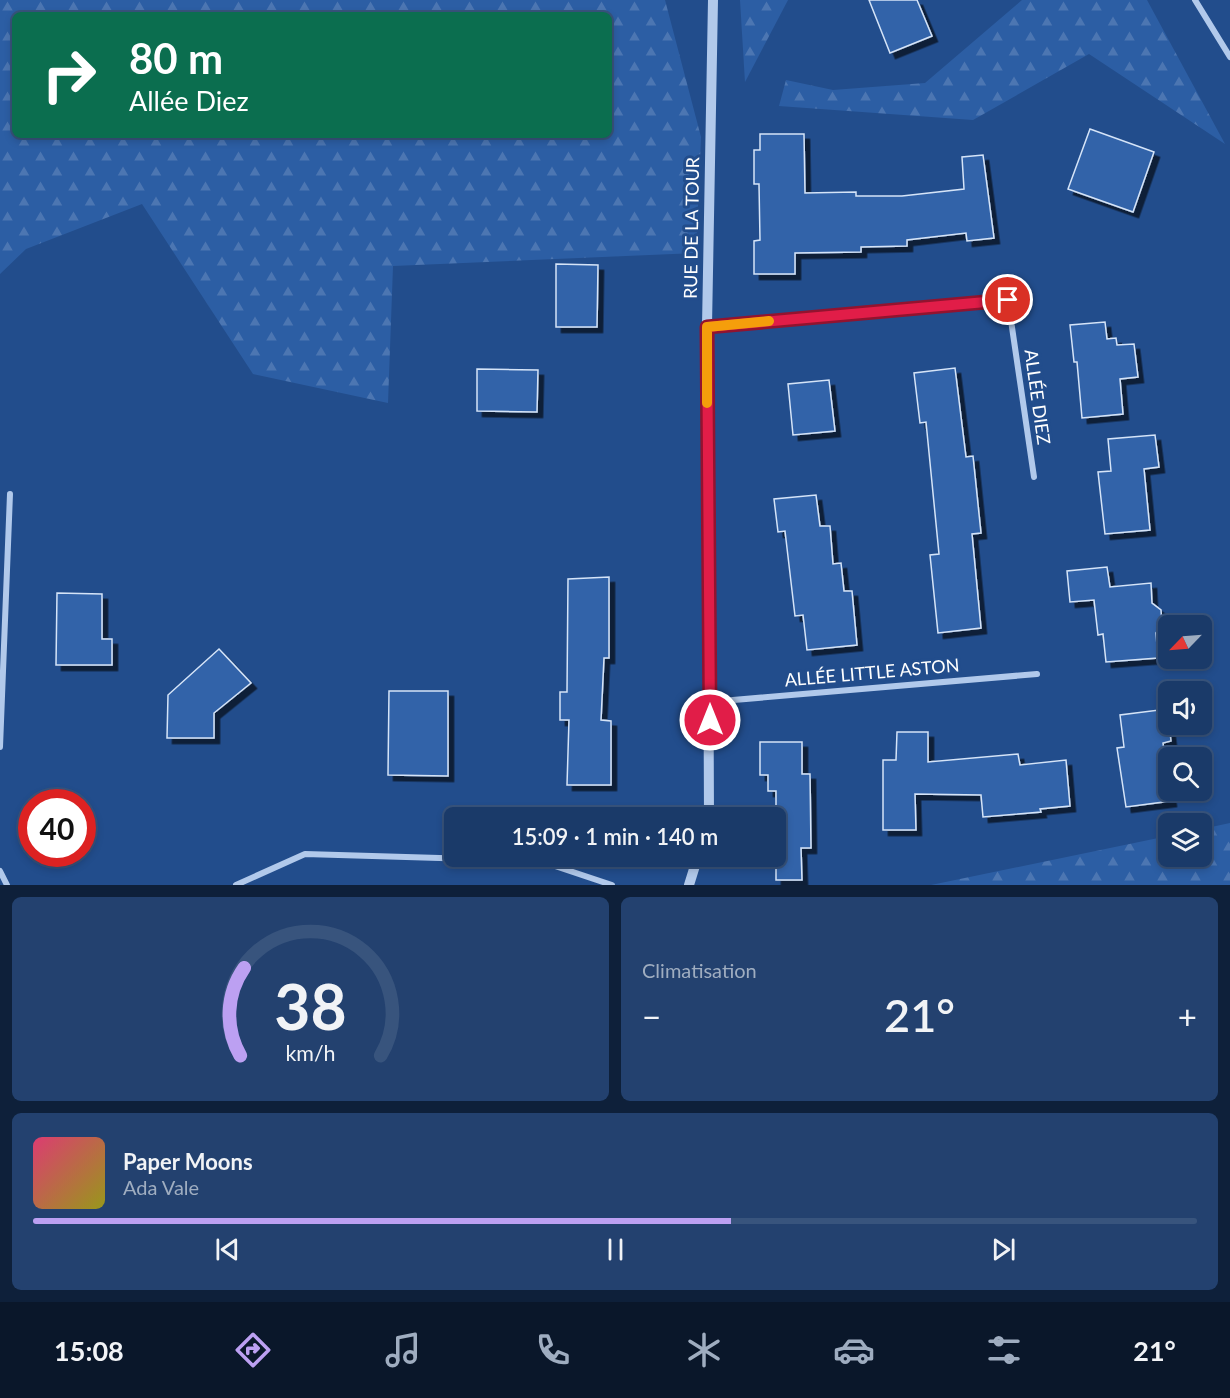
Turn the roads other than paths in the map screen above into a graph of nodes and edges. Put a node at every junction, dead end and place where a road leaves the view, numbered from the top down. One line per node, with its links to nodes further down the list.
1 (713, 0): 4 (street, RUE DE LA TOUR)
2 (1196, 0): 3 (street)
3 (1230, 57)
4 (707, 327): 5 (street, ALLÉE DIEZ); 8 (street, RUE DE LA TOUR)
5 (1034, 477)
6 (10, 495): 9 (street)
7 (1037, 674): 8 (street, ALLÉE LITTLE ASTON)
8 (710, 702): 10 (street, RUE DE LA TOUR)
9 (0, 747)
10 (709, 807)
11 (695, 867): 16 (street)
12 (0, 871): 13 (street)
13 (7, 885)
14 (236, 885): 15 (street)
15 (612, 885)
16 (689, 885)

